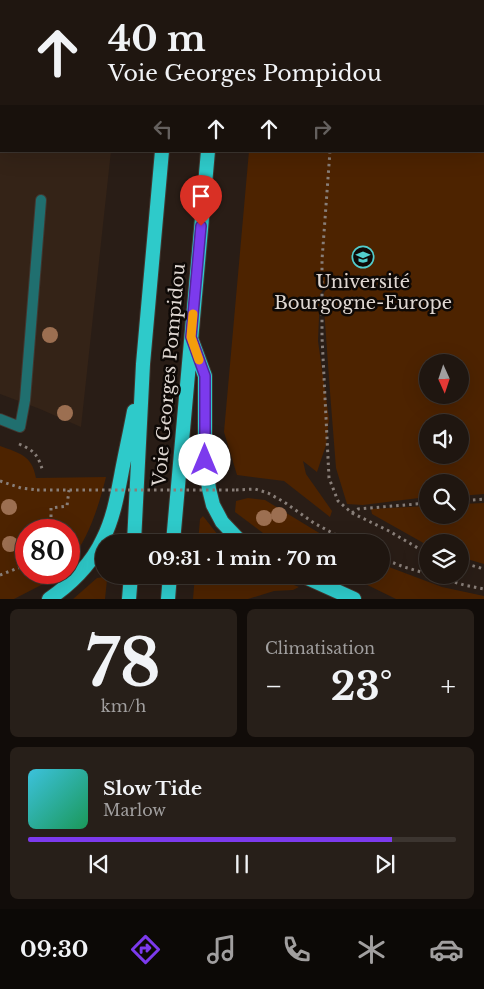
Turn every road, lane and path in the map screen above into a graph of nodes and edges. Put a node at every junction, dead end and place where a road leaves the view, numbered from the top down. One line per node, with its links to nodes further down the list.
1 (162, 152): 6 (highway, Voie Georges Pompidou)
2 (208, 152): 5 (highway, Voie Georges Pompidou)
3 (330, 152): 15 (path)
4 (41, 200): 7 (street)
5 (191, 337): 18 (highway, Voie Georges Pompidou); 19 (highway)
6 (144, 364): 17 (highway, Voie Georges Pompidou); 33 (highway)
7 (0, 419)
8 (16, 442): 9 (path)
9 (43, 472)
10 (0, 481): 11 (path, bridge)
11 (69, 490): 16 (path); 20 (path, bridge)
12 (484, 499): 13 (path)
13 (469, 500)
14 (419, 504): 15 (path)
15 (352, 513): 21 (path)
16 (51, 519)
17 (134, 534)
18 (174, 534)
19 (233, 534)
20 (334, 534)
21 (419, 549)
22 (390, 562): 26 (path)
23 (469, 564): 24 (path)
24 (484, 568)
25 (15, 569): 27 (path)
26 (419, 572)
27 (0, 575)
28 (130, 584): 34 (highway)
29 (169, 584): 35 (highway)
30 (321, 584): 36 (highway)
31 (460, 584): 32 (path)
32 (484, 589)
33 (49, 599)
34 (129, 599)
35 (168, 599)
36 (354, 599)

